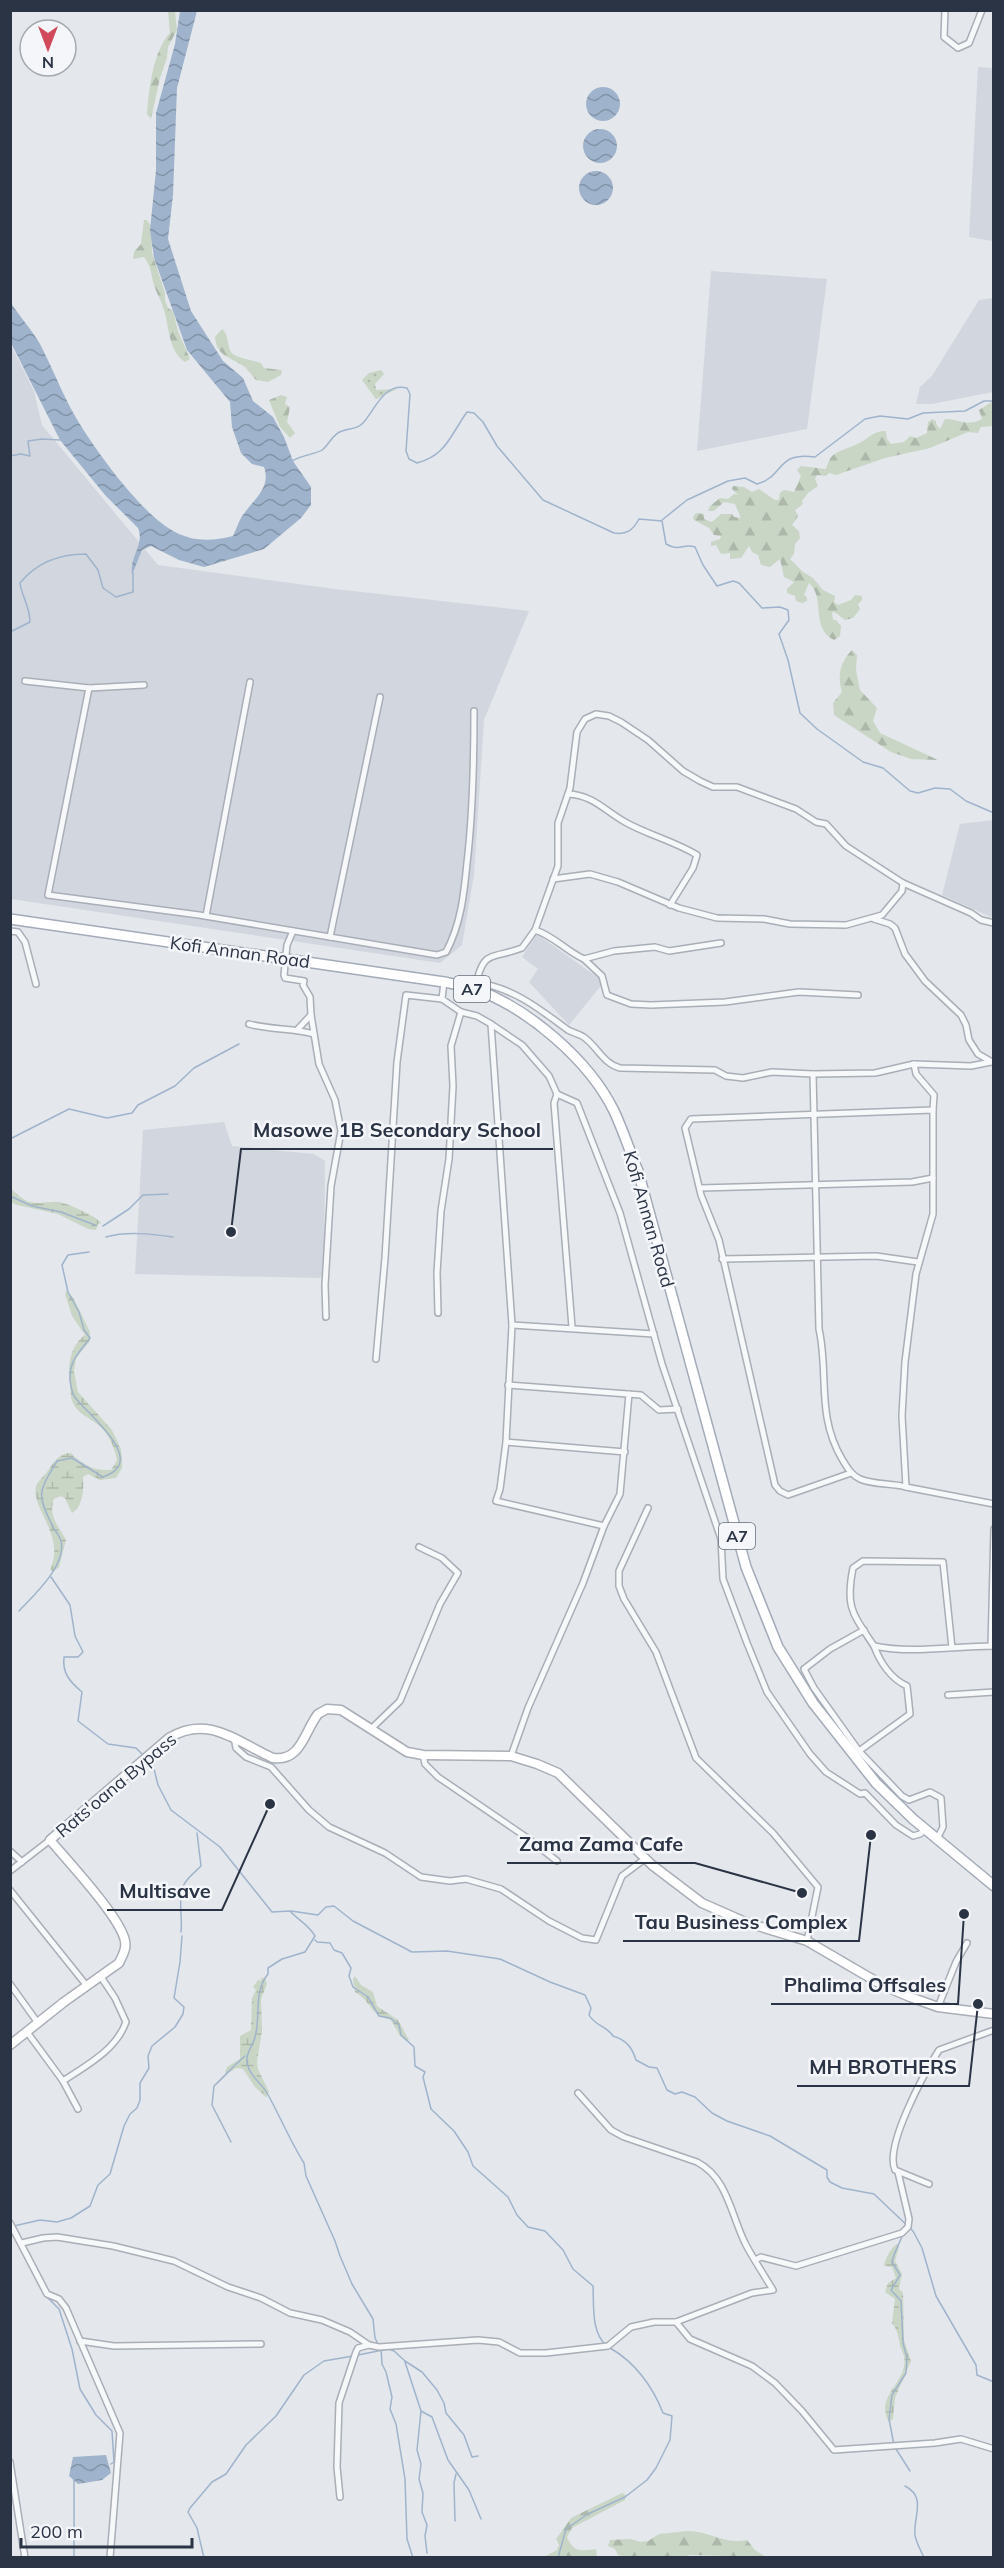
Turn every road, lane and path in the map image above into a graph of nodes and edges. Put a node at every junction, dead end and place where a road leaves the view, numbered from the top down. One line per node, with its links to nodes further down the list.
1 (945, 10): 2 (street)
2 (982, 10)
3 (25, 681): 6 (street)
4 (250, 682): 13 (street)
5 (144, 686): 6 (street)
6 (89, 688): 13 (street)
7 (380, 697): 20 (street)
8 (474, 711): 20 (street)
9 (568, 794): 10 (street); 11 (street); 12 (street)
10 (553, 879): 12 (street); 17 (street)
11 (903, 883): 15 (street); 16 (street)
12 (670, 905): 15 (street)
13 (206, 916): 19 (street)
14 (10, 919): 22 (main road, Kofi Annan Road / A7)
15 (874, 919): 35 (street)
16 (993, 923)
17 (535, 930): 23 (street); 26 (street)
18 (10, 931): 25 (street)
19 (293, 931): 20 (street); 22 (street)
20 (330, 937)
21 (722, 943): 23 (street)
22 (285, 958): 24 (main road, Kofi Annan Road / A7); 30 (street)
23 (584, 959): 27 (street)
24 (444, 982): 26 (main road, Kofi Annan Road / A7); 28 (street)
25 (36, 984)
26 (476, 986): 37 (street); 76 (main road, Kofi Annan Road / A7)
27 (858, 995)
28 (442, 999): 29 (street); 52 (street)
29 (460, 1012): 32 (street); 47 (street)
30 (311, 1015): 33 (street); 34 (street)
31 (249, 1024): 33 (street)
32 (491, 1024): 38 (street); 49 (street)
33 (297, 1030): 34 (street)
34 (314, 1034): 48 (street)
35 (992, 1062): 36 (street)
36 (914, 1064): 37 (street); 39 (street)
37 (813, 1074): 40 (street)
38 (556, 1094): 50 (street); 51 (street)
39 (933, 1110): 40 (street); 41 (street)
40 (813, 1113): 42 (street); 43 (street)
41 (933, 1178): 42 (street); 46 (street)
42 (816, 1185): 43 (street); 44 (street)
43 (700, 1188): 45 (street)
44 (818, 1257): 45 (street); 46 (street); 58 (street)
45 (722, 1259): 58 (street)
46 (918, 1262): 59 (street)
47 (438, 1313)
48 (326, 1317)
49 (512, 1324): 50 (street); 53 (street)
50 (572, 1327): 51 (street)
51 (654, 1334): 55 (street)
52 (376, 1359)
53 (508, 1385): 54 (street); 56 (street)
54 (629, 1394): 55 (street); 57 (street)
55 (678, 1409): 76 (street)
56 (506, 1443): 57 (street); 62 (street)
57 (625, 1452): 62 (street)
58 (851, 1473): 59 (street)
59 (906, 1487): 60 (street)
60 (993, 1504)
61 (648, 1508): 86 (street)
62 (604, 1526): 75 (street)
63 (993, 1529): 67 (street)
64 (419, 1547): 71 (street)
65 (864, 1630): 66 (street); 68 (street); 73 (street)
66 (874, 1646): 68 (street); 73 (street)
67 (992, 1646): 68 (street)
68 (952, 1648)
69 (993, 1692): 70 (street)
70 (948, 1695)
71 (371, 1729): 72 (street, Rats'oana Bypass); 74 (street, Rats'oana Bypass)
72 (234, 1737): 78 (street, Rats'oana Bypass); 80 (street)
73 (859, 1750): 77 (street)
74 (423, 1755): 75 (street, Rats'oana Bypass); 81 (street)
75 (511, 1756): 80 (street, Rats'oana Bypass)
76 (926, 1829): 77 (main road, Kofi Annan Road / A7)
77 (937, 1839): 84 (main road, Kofi Annan Road / A7)
78 (50, 1840): 82 (street); 88 (street, Rats'oana Bypass)
79 (10, 1851): 82 (street)
80 (645, 1858): 86 (street, Rats'oana Bypass)
81 (557, 1861)
82 (22, 1862): 83 (street)
83 (10, 1871)
84 (993, 1886)
85 (10, 1890): 90 (street)
86 (807, 1941): 91 (street, Rats'oana Bypass)
87 (967, 1943): 91 (street)
88 (102, 1977): 90 (street, Rats'oana Bypass); 97 (street)
89 (10, 1984): 93 (street)
90 (87, 1986): 93 (street, Rats'oana Bypass)
91 (938, 2007): 92 (street, Rats'oana Bypass)
92 (993, 2014)
93 (38, 2023): 95 (street, Rats'oana Bypass)
94 (993, 2030): 100 (street)
95 (27, 2032): 96 (street, Rats'oana Bypass); 97 (street)
96 (10, 2045)
97 (63, 2081): 99 (street)
98 (578, 2093): 105 (street)
99 (78, 2109)
100 (897, 2172): 101 (street); 105 (street)
101 (929, 2184)
102 (10, 2223): 104 (street)
103 (10, 2241): 104 (street)
104 (20, 2241): 107 (street); 109 (street)
105 (755, 2260): 106 (street)
106 (676, 2322): 109 (street); 110 (street)
107 (80, 2341): 108 (street); 114 (street)
108 (261, 2344)
109 (369, 2345): 112 (street)
110 (993, 2450)
111 (10, 2462): 113 (street)
112 (340, 2497)
113 (25, 2558)
114 (110, 2558)

